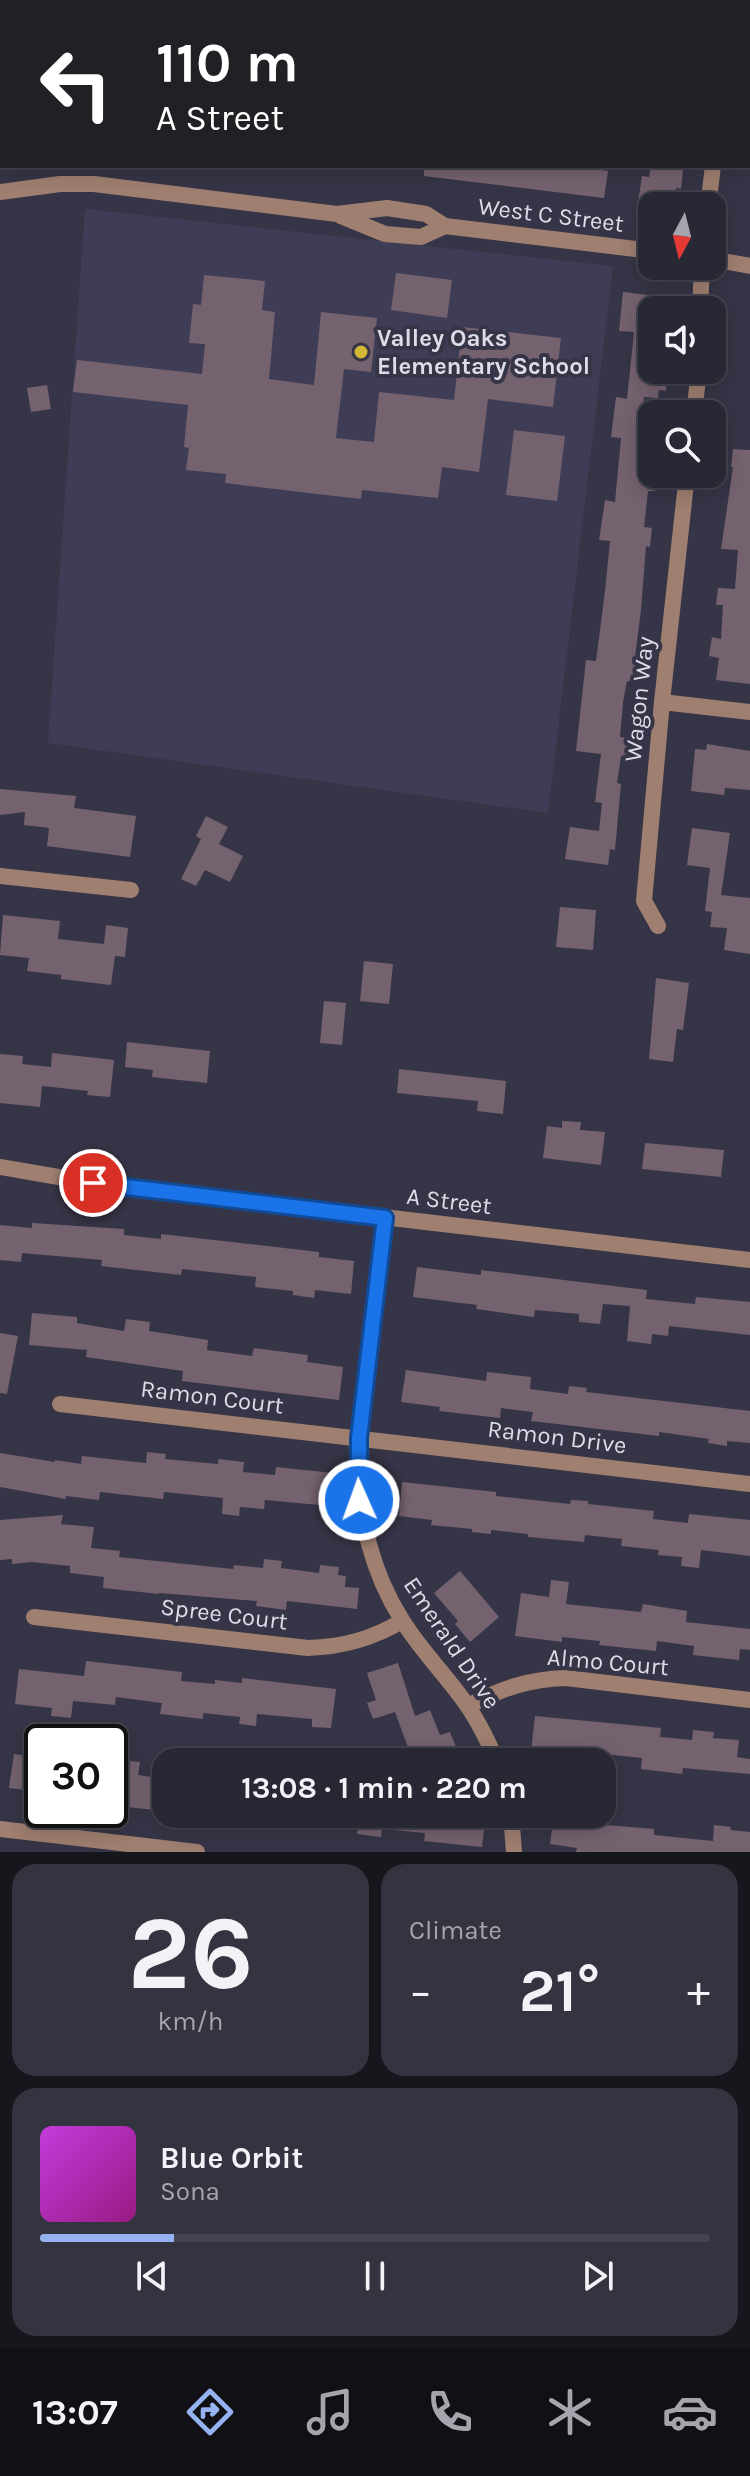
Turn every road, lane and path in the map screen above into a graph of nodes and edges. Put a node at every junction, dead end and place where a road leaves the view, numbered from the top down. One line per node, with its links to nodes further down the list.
1 (713, 168): 3 (street)
2 (0, 192): 4 (street)
3 (710, 192)
4 (337, 214): 5 (street); 5 (street)
5 (445, 226): 6 (street, West C Street)
6 (638, 249)
7 (726, 262): 8 (street)
8 (750, 266)
9 (685, 488): 10 (street, Wagon Way)
10 (662, 702): 11 (street); 14 (street, Wagon Way)
11 (750, 712)
12 (0, 876): 13 (street)
13 (131, 890)
14 (658, 926)
15 (0, 1167): 16 (street, A Street)
16 (385, 1218): 17 (street, A Street); 19 (street, Emerald Drive)
17 (750, 1260)
18 (60, 1404): 19 (street, Ramon Court)
19 (359, 1438): 20 (street, Ramon Drive); 22 (street, Emerald Drive)
20 (750, 1484)
21 (34, 1617): 22 (street, Spree Court)
22 (402, 1621): 24 (street, Emerald Drive)
23 (750, 1700): 24 (street, Almo Court)
24 (468, 1706): 25 (street, Emerald Drive)
25 (491, 1748)
26 (512, 1828): 29 (street)
27 (0, 1829): 28 (street)
28 (197, 1852)
29 (514, 1852)

